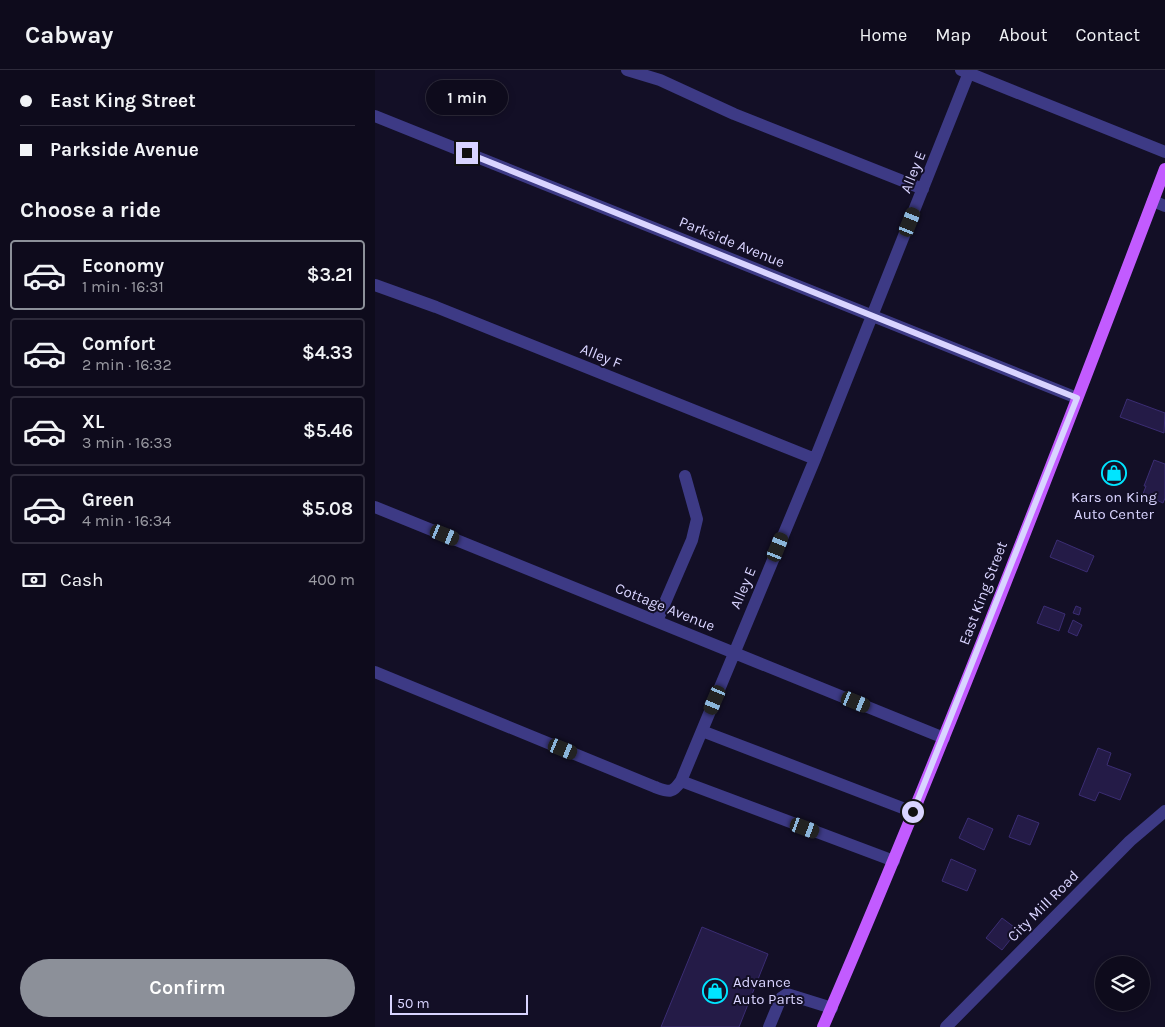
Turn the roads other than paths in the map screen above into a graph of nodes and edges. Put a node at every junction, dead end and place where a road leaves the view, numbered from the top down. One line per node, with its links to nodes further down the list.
1 (627, 70): 6 (street)
2 (967, 71): 4 (street); 6 (street, Alley E)
3 (375, 116): 10 (street, Parkside Avenue)
4 (1165, 152)
5 (1165, 168): 7 (main road, East King Street)
6 (923, 189): 10 (street, Alley E)
7 (1153, 201): 8 (street); 11 (main road, East King Street)
8 (1165, 206)
9 (375, 286): 12 (street, Alley F)
10 (872, 316): 11 (street, Parkside Avenue); 12 (street, Alley E)
11 (1077, 398): 19 (main road, East King Street)
12 (815, 459): 16 (street, Alley E)
13 (685, 476): 15 (street)
14 (375, 507): 15 (street, Cottage Avenue)
15 (657, 621): 16 (street, Cottage Avenue)
16 (734, 652): 18 (street, Alley E); 19 (street, Cottage Avenue)
17 (375, 672): 20 (street)
18 (702, 731): 20 (street, Alley E); 22 (street)
19 (944, 738): 22 (main road, East King Street)
20 (681, 781): 23 (street)
21 (1165, 811): 27 (street, City Mill Road)
22 (913, 812): 23 (main road, East King Street)
23 (894, 861): 24 (main road, East King Street)
24 (832, 1008): 25 (street); 26 (main road, East King Street)
25 (769, 1027)
26 (823, 1027)
27 (946, 1027)

